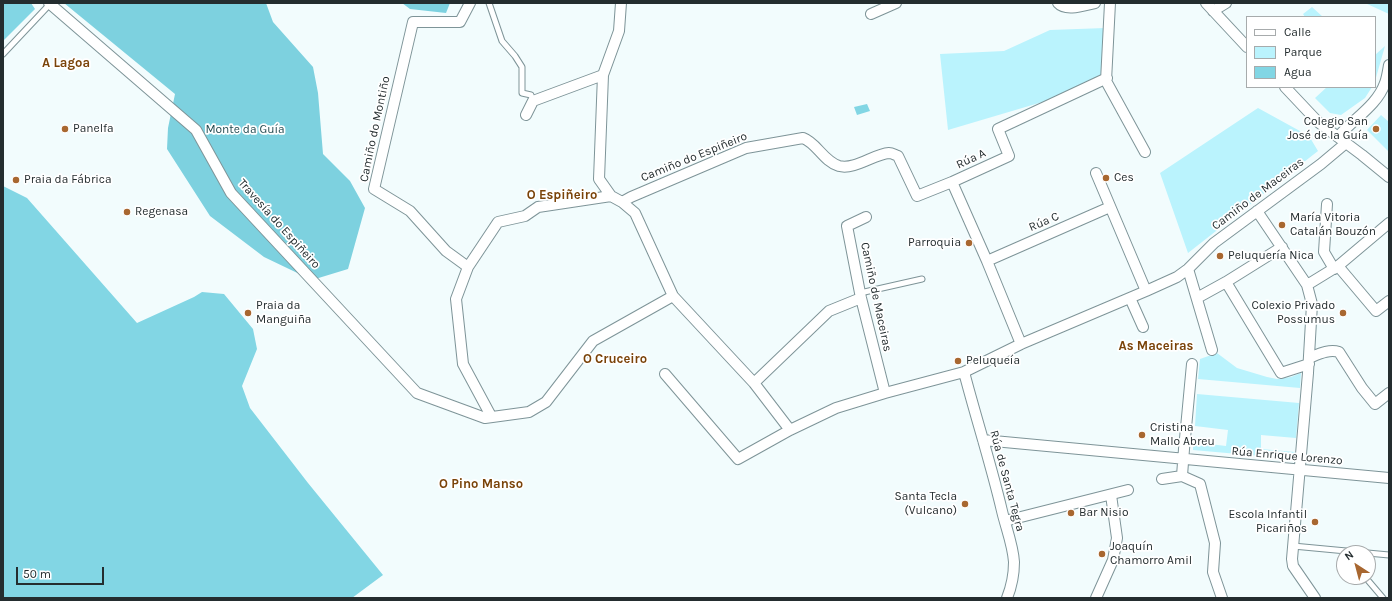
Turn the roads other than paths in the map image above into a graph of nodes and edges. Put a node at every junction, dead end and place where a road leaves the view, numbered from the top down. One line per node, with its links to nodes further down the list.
1 (49, 3): 14 (lane); 58 (street, Travesía do Espiñeiro)
2 (470, 3): 36 (street, Camiño do Montiño)
3 (489, 3): 19 (lane)
4 (621, 3): 16 (street)
5 (896, 3): 12 (street)
6 (1058, 3): 7 (street)
7 (1095, 3)
8 (1110, 3): 17 (street)
9 (1206, 3): 11 (street)
10 (1226, 3): 11 (street)
11 (1213, 11): 13 (street)
12 (871, 14)
13 (1246, 46)
14 (3, 54)
15 (1389, 65): 21 (street, Camiño de Maceiras)
16 (603, 75): 19 (street); 26 (street)
17 (1107, 78): 22 (street); 25 (street, Rúa A)
18 (1286, 88): 21 (street)
19 (533, 101): 20 (street)
20 (526, 115)
21 (1342, 140): 24 (street); 31 (street, Camiño de Maceiras)
22 (1145, 152)
23 (1096, 173): 30 (street)
24 (1389, 177)
25 (952, 182): 27 (street, Rúa A); 35 (street)
26 (611, 196): 28 (street); 36 (street)
27 (917, 196): 28 (street, Camiño do Espiñeiro)
28 (622, 202): 43 (street)
29 (1328, 204): 37 (street)
30 (1110, 207): 35 (street, Rúa C); 42 (street)
31 (1257, 211): 34 (street); 38 (street, Camiño de Maceiras)
32 (866, 217): 44 (street, Camiño de Maceiras)
33 (1389, 223): 37 (street)
34 (1282, 247): 40 (street); 41 (street)
35 (987, 261): 49 (street)
36 (468, 267): 58 (street)
37 (1336, 267): 41 (street); 47 (street)
38 (1188, 269): 42 (street, Camiño de Maceiras); 46 (street)
39 (922, 279): 44 (lane)
40 (1226, 282): 46 (street); 51 (street)
41 (1307, 285): 51 (street)
42 (1146, 291): 45 (street, Camiño de Maceiras)
43 (673, 296): 55 (street); 58 (street, Travesía do Espiñeiro)
44 (861, 296): 55 (street); 57 (street, Camiño de Maceiras)
45 (1130, 298): 48 (street); 49 (street, Camiño de Maceiras)
46 (1197, 298): 50 (street)
47 (1389, 301)
48 (1143, 327)
49 (1021, 344): 53 (street, Camiño de Maceiras)
50 (1212, 350)
51 (1309, 361): 56 (street); 62 (street)
52 (1192, 364): 61 (street)
53 (964, 372): 57 (street, Camiño de Maceiras); 60 (street, Rúa de Santa Tegra)
54 (665, 374): 59 (street)
55 (754, 382): 59 (street)
56 (1389, 392)
57 (885, 393): 59 (street)
58 (491, 416)
59 (790, 430)
60 (983, 440): 61 (street, Rúa Enrique Lorenzo); 68 (street, Rúa de Santa Tegra)
61 (1183, 458): 62 (street, Rúa Enrique Lorenzo); 63 (street)
62 (1299, 470): 64 (street, Rúa Enrique Lorenzo); 69 (street)
63 (1182, 476): 65 (street); 75 (street)
64 (1389, 478)
65 (1162, 479)
66 (1128, 490): 67 (street)
67 (1111, 495): 68 (street); 74 (street)
68 (1005, 521): 73 (street, Rúa de Santa Tegra)
69 (1293, 546): 70 (lane); 72 (street)
70 (1389, 555)
71 (1372, 585): 76 (lane)
72 (1313, 597)
73 (1007, 598)
74 (1096, 598)
75 (1222, 598)
76 (1383, 598)

